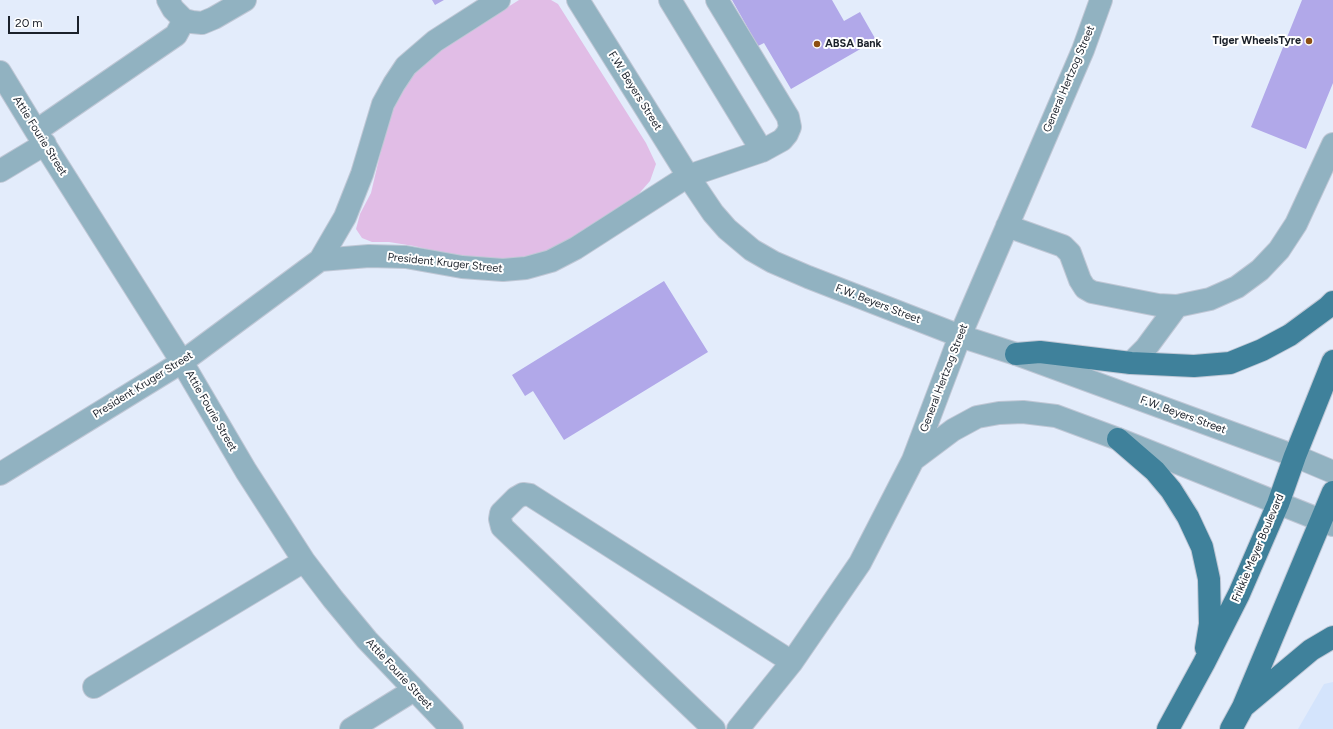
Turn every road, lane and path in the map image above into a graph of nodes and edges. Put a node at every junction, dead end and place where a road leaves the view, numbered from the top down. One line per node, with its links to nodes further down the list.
1 (168, 0): 8 (street)
2 (245, 0): 8 (street)
3 (499, 0): 16 (street, President Kruger Street)
4 (578, 0): 14 (street, F.W. Beyers Street)
5 (670, 0): 12 (street)
6 (717, 0): 12 (street, President Kruger Street)
7 (1102, 0): 15 (street, General Hertzog Street)
8 (184, 20): 10 (street)
9 (0, 72): 10 (street, Attie Fourie Street)
10 (40, 138): 13 (street); 22 (street, Attie Fourie Street)
11 (1333, 144): 18 (street)
12 (762, 151): 14 (street, President Kruger Street)
13 (0, 171)
14 (688, 176): 16 (street, President Kruger Street); 19 (street, F.W. Beyers Street)
15 (1007, 226): 18 (street); 19 (street, General Hertzog Street)
16 (320, 260): 22 (street, President Kruger Street)
17 (1333, 302): 23 (main road)
18 (1177, 306): 23 (street)
19 (960, 336): 20 (street, F.W. Beyers Street); 26 (street, General Hertzog Street)
20 (1016, 354): 23 (main road); 25 (street, F.W. Beyers Street)
21 (1333, 361): 25 (main road, Frikkie Meyer Boulevard)
22 (182, 362): 28 (street, President Kruger Street); 32 (street, Attie Fourie Street)
23 (1131, 363)
24 (1118, 439): 26 (street); 30 (street); 35 (main road)
25 (1295, 456): 27 (street, F.W. Beyers Street); 30 (main road, Frikkie Meyer Boulevard)
26 (913, 460): 34 (street, General Hertzog Street)
27 (1333, 472)
28 (0, 474)
29 (1333, 492): 31 (main road)
30 (1278, 504): 31 (street); 35 (main road, Frikkie Meyer Boulevard)
31 (1327, 523): 38 (main road)
32 (304, 561): 36 (street); 37 (street, Attie Fourie Street)
33 (1333, 637): 38 (main road)
34 (792, 662): 41 (street); 42 (street, General Hertzog Street)
35 (1204, 663): 43 (main road, Frikkie Meyer Boulevard)
36 (94, 687)
37 (414, 690): 39 (street); 40 (street, Attie Fourie Street)
38 (1243, 707): 44 (main road)
39 (351, 729)
40 (452, 729)
41 (714, 729)
42 (738, 729)
43 (1168, 729)
44 (1230, 729)

